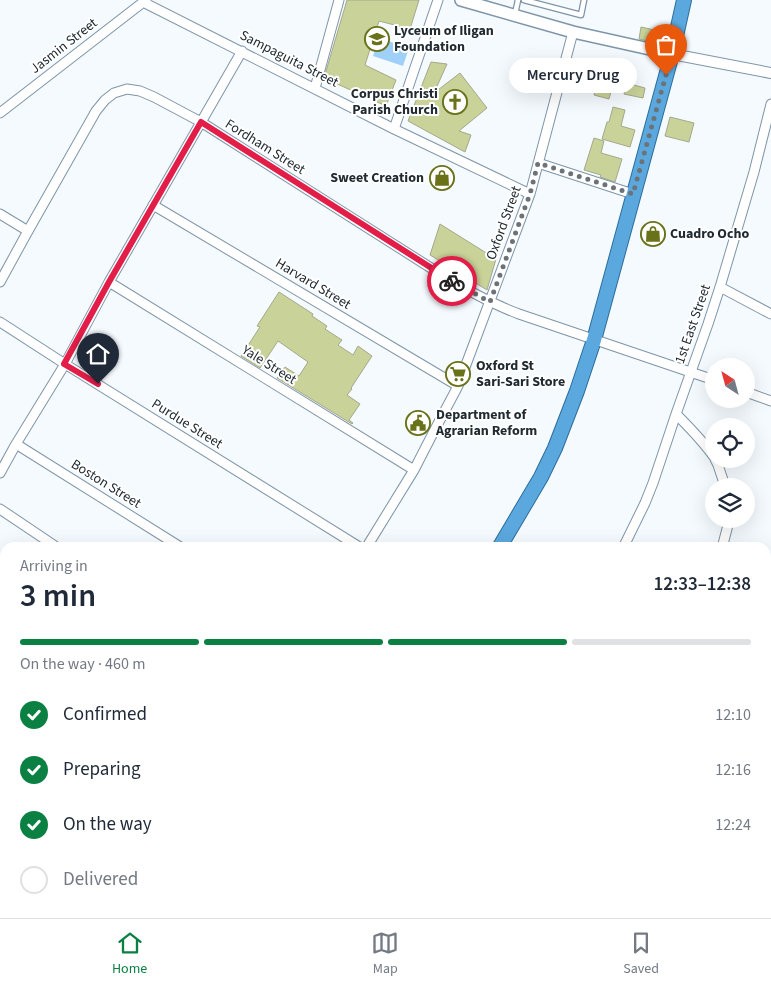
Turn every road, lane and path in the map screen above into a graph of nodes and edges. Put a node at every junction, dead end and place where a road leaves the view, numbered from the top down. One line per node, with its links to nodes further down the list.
1 (339, 0): 14 (street)
2 (438, 0): 18 (street)
3 (461, 0): 9 (main road)
4 (518, 0): 9 (lane)
5 (524, 0): 6 (lane)
6 (584, 0)
7 (684, 0): 12 (highway)
8 (144, 1): 11 (street, Sampaguita Street); 16 (street, Jasmin Street)
9 (514, 15): 10 (main road)
10 (573, 32): 12 (main road); 19 (street, Oxford Street)
11 (242, 51): 14 (street, Sampaguita Street); 17 (street)
12 (672, 54): 13 (street); 21 (highway)
13 (771, 73)
14 (314, 88): 18 (street, Sampaguita Street)
15 (771, 104): 27 (street, 1st East Street)
16 (0, 113)
17 (201, 122): 22 (street); 24 (street, Fordham Street); 28 (street, Fordham Street)
18 (394, 129): 20 (street, Sampaguita Street)
19 (538, 163): 20 (street, Oxford Street); 21 (street)
20 (530, 194): 28 (street, Oxford Street)
21 (633, 194): 31 (highway)
22 (153, 204): 26 (street); 35 (street, Harvard Street)
23 (0, 214): 24 (street)
24 (28, 231): 25 (street, Fordham Street)
25 (0, 282)
26 (109, 282): 32 (street); 41 (street, Yale Street)
27 (720, 287): 29 (street); 33 (street, 1st East Street)
28 (490, 302): 31 (street, Fordham Street); 35 (street, Oxford Street)
29 (771, 314)
30 (0, 322): 32 (street, Purdue Street)
31 (594, 340): 33 (street, Fordham Street); 49 (highway)
32 (64, 364): 39 (street); 47 (street, Purdue Street)
33 (691, 372): 34 (street, Fordham Street); 38 (street, 1st East Street)
34 (705, 377)
35 (458, 386): 41 (street, Oxford Street)
36 (755, 395): 37 (street)
37 (771, 401)
38 (676, 414): 40 (street); 50 (street, 1st East Street)
39 (16, 444): 42 (street); 46 (street, Boston Street)
40 (705, 445)
41 (414, 470): 48 (street, Oxford Street)
42 (0, 472)
43 (0, 509): 45 (street)
44 (727, 528): 51 (street)
45 (49, 542)
46 (172, 542)
47 (351, 542)
48 (370, 542)
49 (503, 542)
50 (626, 542)
51 (724, 542)

